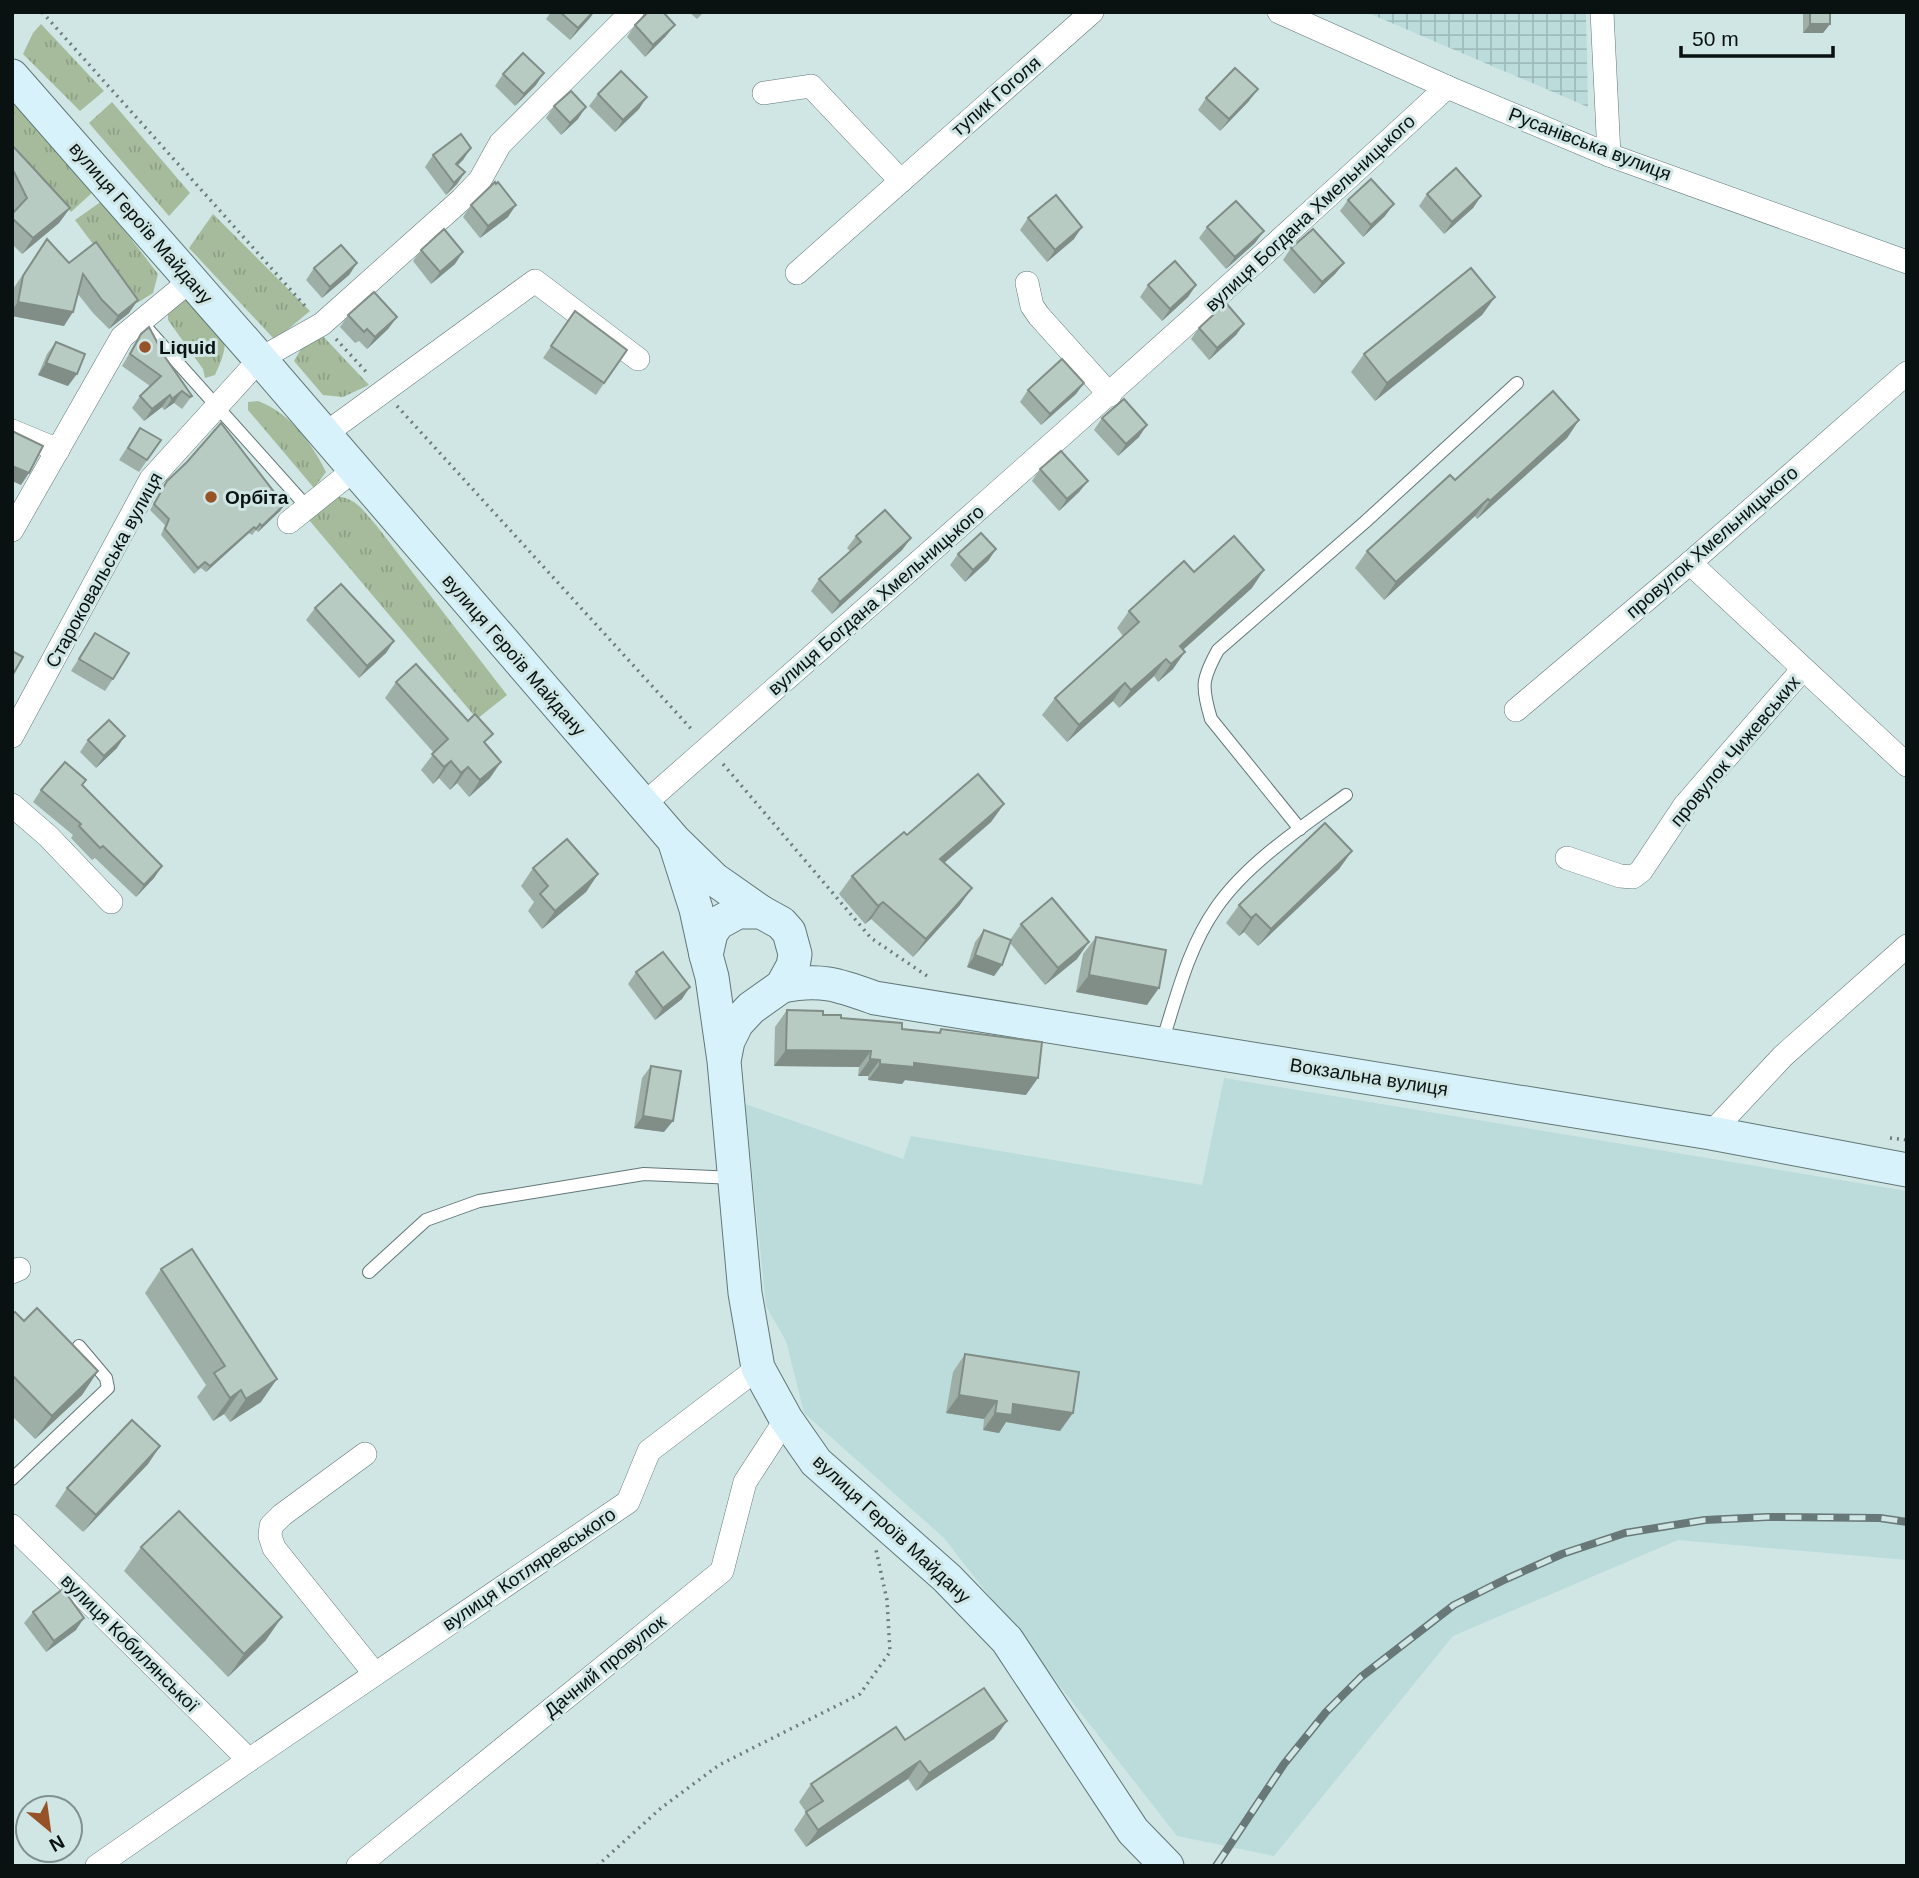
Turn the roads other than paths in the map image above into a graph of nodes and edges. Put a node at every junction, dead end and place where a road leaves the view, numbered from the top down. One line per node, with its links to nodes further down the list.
1 (632, 12): 15 (street, Староковальська вулиця)
2 (1092, 12): 9 (street, тупик Гоголя)
3 (1279, 12): 6 (street, Русанівська вулиця)
4 (1602, 12): 8 (street)
5 (12, 76): 12 (street, вулиця Героїв Майдану)
6 (1447, 87): 8 (street, Русанівська вулиця); 19 (street, вулиця Богдана Хмельницького)
7 (764, 93): 9 (street)
8 (1609, 155): 10 (street, Русанівська вулиця)
9 (901, 181): 11 (street, тупик Гоголя)
10 (1907, 262)
11 (797, 273)
12 (191, 280): 14 (street); 15 (street, вулиця Героїв Майдану)
13 (1027, 283): 19 (street)
14 (141, 321): 20 (lane); 23 (street)
15 (260, 359): 20 (street, Староковальська вулиця); 22 (street, вулиця Героїв Майдану)
16 (638, 359): 22 (street)
17 (1907, 373): 28 (street, провулок Хмельницького)
18 (1517, 383): 36 (lane)
19 (1110, 395): 35 (street, вулиця Богдана Хмельницького)
20 (216, 407): 25 (lane); 31 (street, Староковальська вулиця)
21 (12, 431): 23 (street)
22 (324, 434): 24 (street, вулиця Героїв Майдану)
23 (58, 450): 27 (street)
24 (355, 469): 25 (street); 35 (street, вулиця Героїв Майдану)
25 (307, 507): 26 (street)
26 (289, 522)
27 (12, 530)
28 (1690, 564): 29 (street); 30 (street, провулок Хмельницького)
29 (1803, 669): 32 (street); 38 (street, провулок Чижевських)
30 (1516, 710)
31 (12, 736)
32 (1907, 765)
33 (1346, 795): 36 (lane)
34 (12, 805): 39 (street)
35 (643, 805): 37 (street, вулиця Героїв Майдану)
36 (1300, 829): 46 (lane)
37 (674, 841): 40 (street, вулиця Героїв Майдану); 43 (street, вулиця Героїв Майдану)
38 (1567, 858)
39 (111, 902)
40 (761, 912): 41 (street, вулиця Героїв Майдану); 43 (street, вулиця Героїв Майдану)
41 (793, 943): 44 (street, Вокзальна вулиця); 45 (street)
42 (1907, 946): 48 (street)
43 (709, 966): 45 (street); 47 (street, вулиця Героїв Майдану)
44 (833, 984): 45 (street, Вокзальна вулиця); 46 (street, Вокзальна вулиця)
45 (777, 989): 47 (street, вулиця Героїв Майдану)
46 (1162, 1043): 48 (street, Вокзальна вулиця)
47 (724, 1061): 50 (street, вулиця Героїв Майдану)
48 (1711, 1133): 49 (street, Вокзальна вулиця)
49 (1907, 1170)
50 (735, 1178): 51 (lane); 53 (street, вулиця Героїв Майдану)
51 (369, 1272)
52 (79, 1346): 56 (lane)
53 (758, 1368): 54 (street, вулиця Героїв Майдану); 58 (street, вулиця Котляревського)
54 (786, 1419): 61 (street, Дачний провулок); 62 (street, вулиця Героїв Майдану)
55 (365, 1454): 58 (street)
56 (12, 1479)
57 (12, 1526): 59 (street, вулиця Кобилянської)
58 (375, 1674): 59 (street, вулиця Котляревського)
59 (248, 1760): 60 (street, вулиця Котляревського)
60 (97, 1866)
61 (358, 1866)
62 (1167, 1866)

